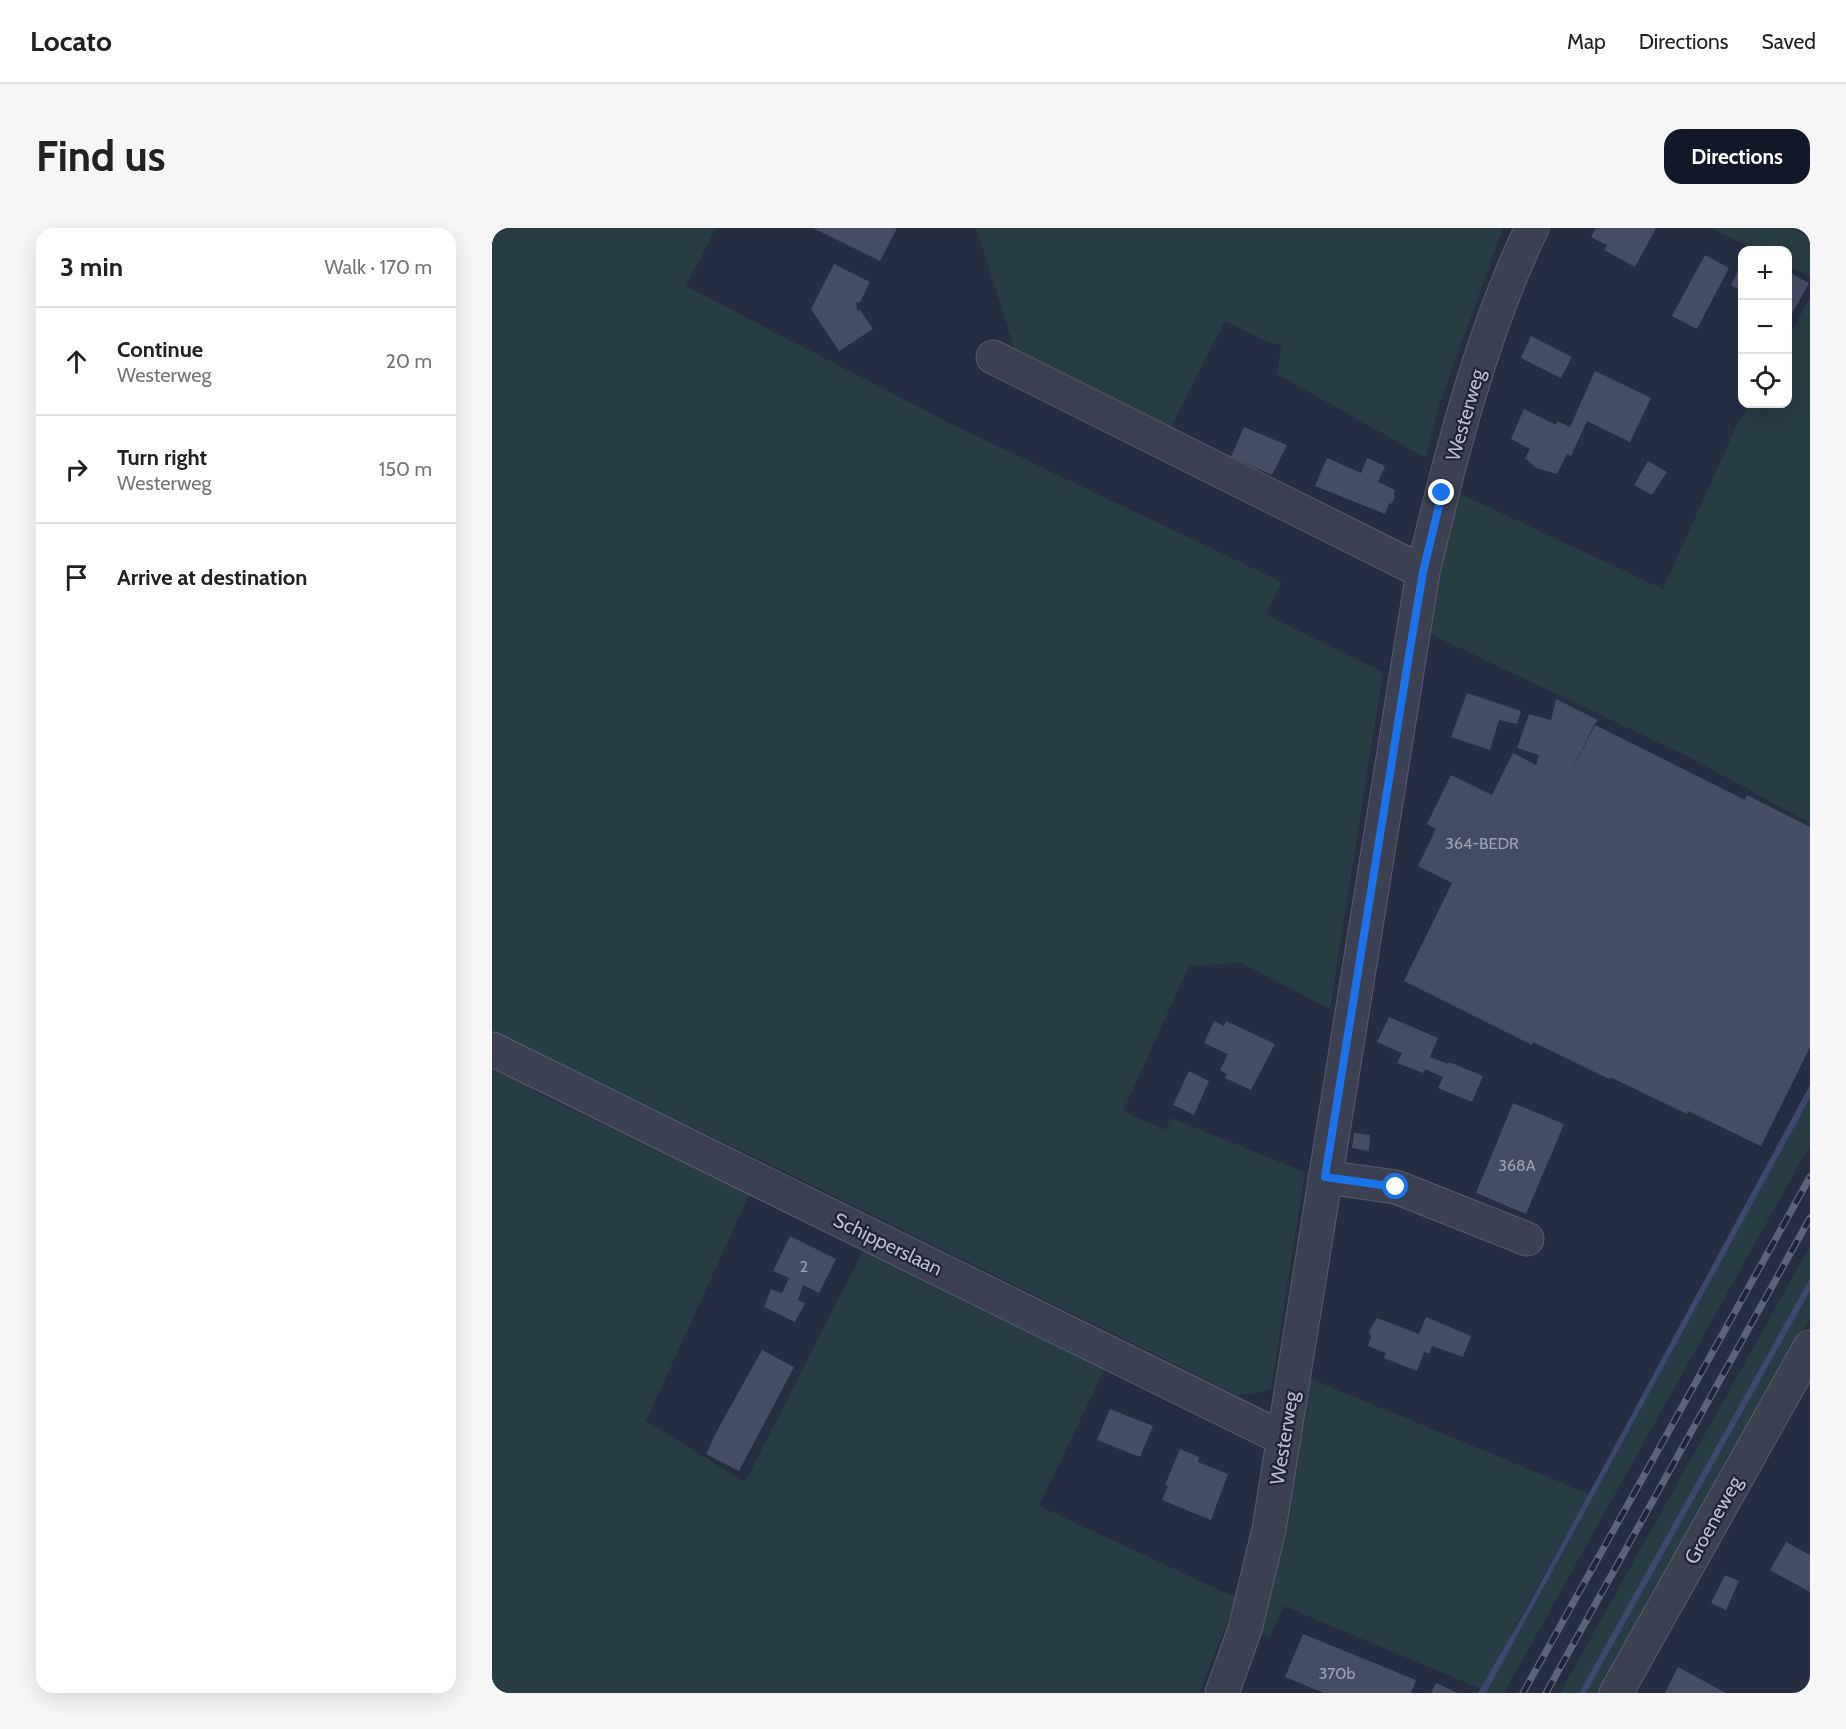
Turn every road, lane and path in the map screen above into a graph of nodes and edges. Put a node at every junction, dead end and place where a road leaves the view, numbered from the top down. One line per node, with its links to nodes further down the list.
1 (1532, 228): 3 (street, Westerweg)
2 (993, 357): 3 (street)
3 (1423, 572): 5 (street, Westerweg)
4 (492, 1049): 8 (street, Schipperslaan)
5 (1325, 1177): 6 (street); 8 (street, Westerweg)
6 (1527, 1239)
7 (1810, 1347): 10 (street, Groeneweg)
8 (1284, 1439): 9 (street, Westerweg)
9 (1222, 1693)
10 (1616, 1693)

